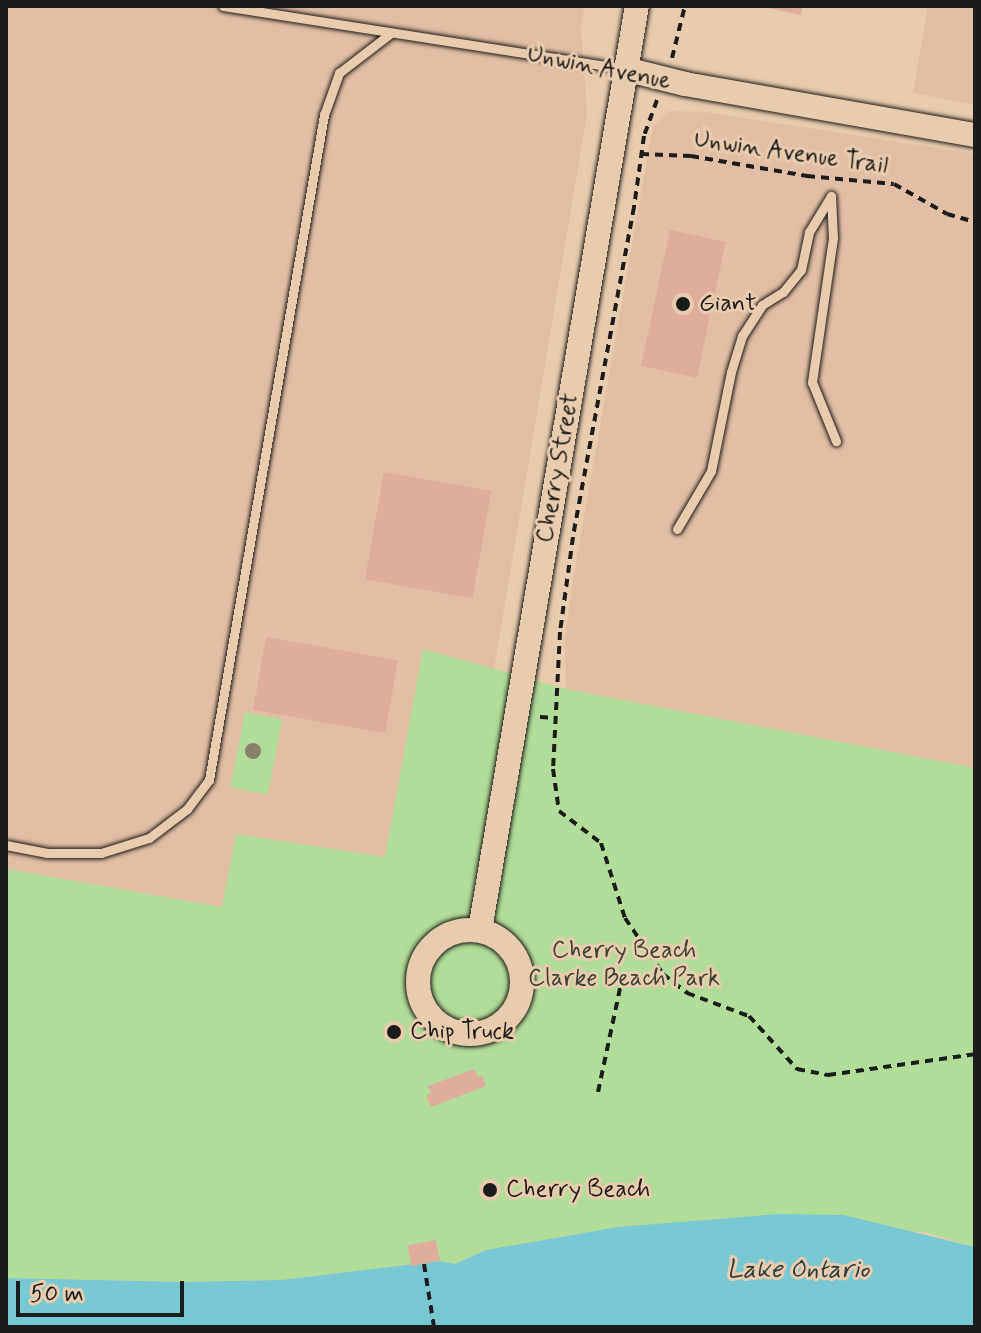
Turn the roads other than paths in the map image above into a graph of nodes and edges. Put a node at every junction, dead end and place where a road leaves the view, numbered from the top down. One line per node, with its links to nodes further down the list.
1 (223, 6): 3 (lane, Unwin Avenue)
2 (637, 6): 4 (street, Cherry Street)
3 (391, 33): 4 (lane, Unwin Avenue); 8 (lane)
4 (625, 69): 5 (street, Unwin Avenue); 9 (street, Cherry Street)
5 (975, 135)
6 (836, 441): 7 (lane)
7 (677, 529)
8 (6, 845)
9 (480, 930): 9 (street)

